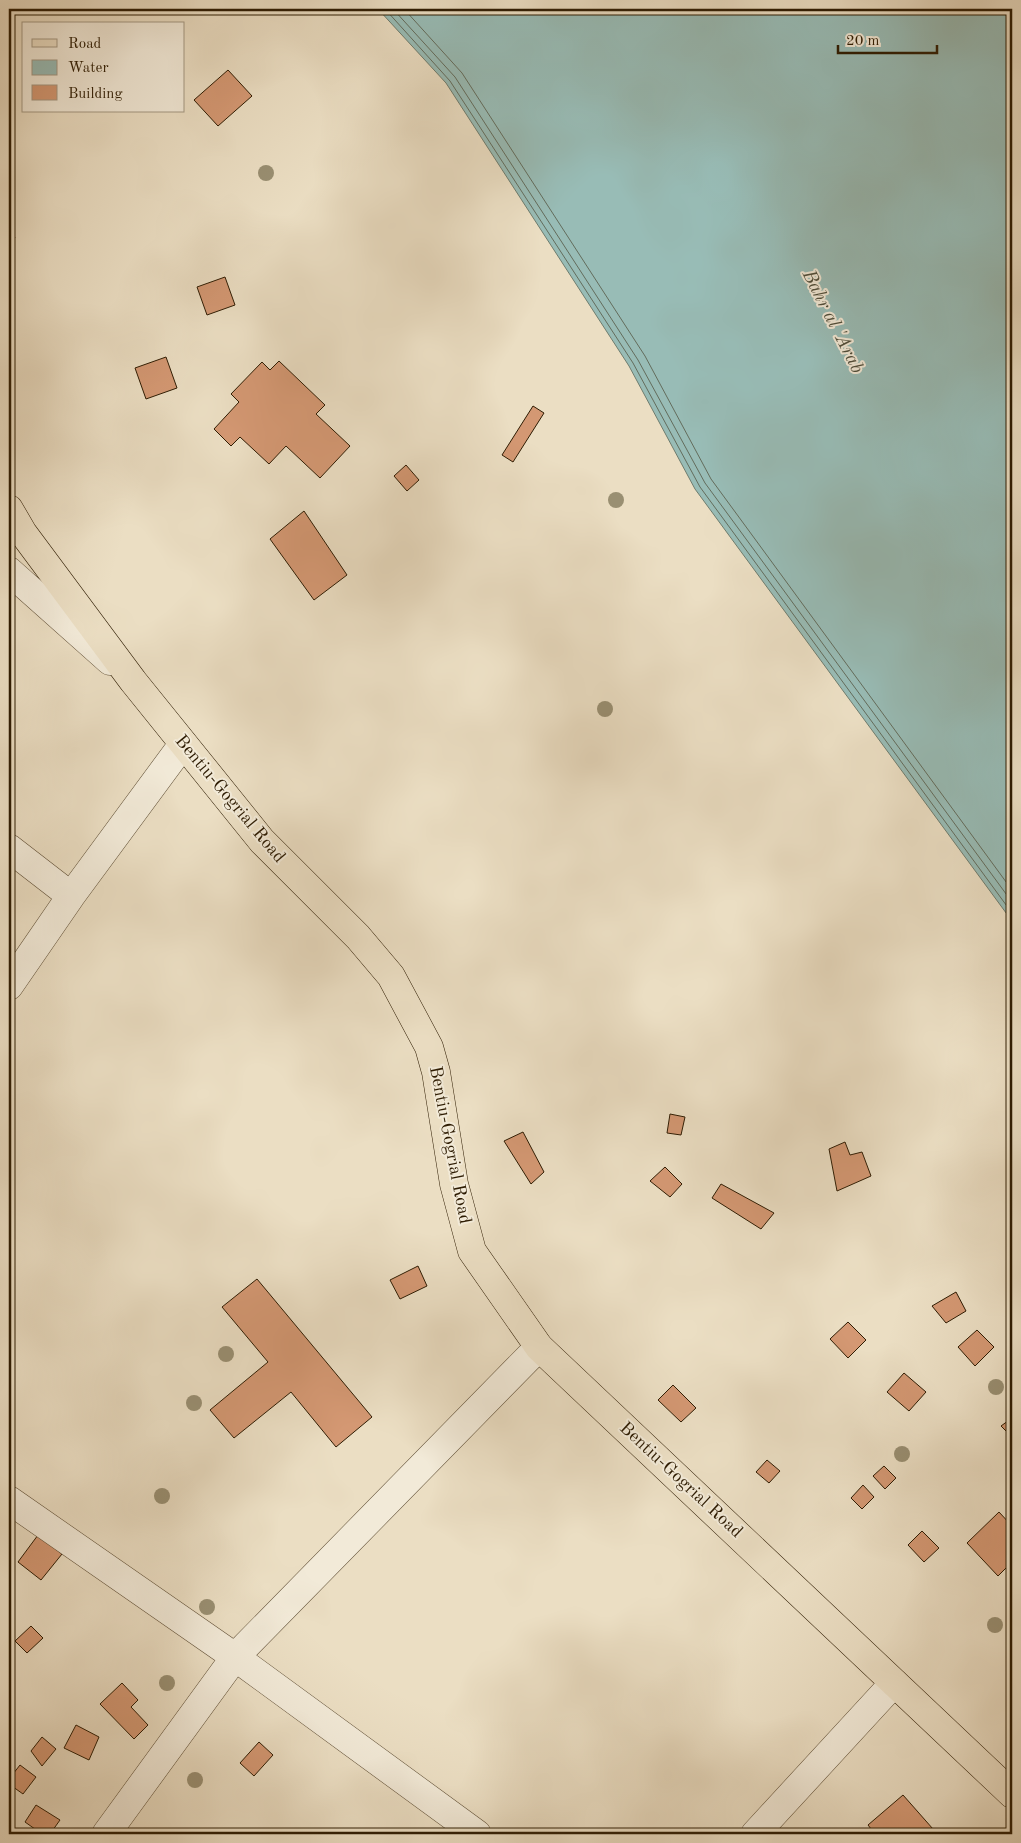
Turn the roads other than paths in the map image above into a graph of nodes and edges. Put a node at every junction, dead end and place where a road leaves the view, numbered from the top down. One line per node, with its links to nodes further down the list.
1 (9, 508): 3 (main road, Bentiu-Gogrial Road)
2 (9, 571): 3 (street)
3 (133, 681): 4 (main road, Bentiu-Gogrial Road)
4 (183, 744): 6 (street); 8 (main road, Bentiu-Gogrial Road)
5 (9, 848): 6 (street)
6 (71, 896): 7 (street)
7 (9, 986)
8 (539, 1347): 10 (street); 11 (main road, Bentiu-Gogrial Road)
9 (9, 1500): 10 (street)
10 (235, 1657): 13 (street); 14 (street)
11 (894, 1683): 12 (main road, Bentiu-Gogrial Road); 15 (street)
12 (1012, 1794)
13 (106, 1834)
14 (477, 1834)
15 (755, 1834)

